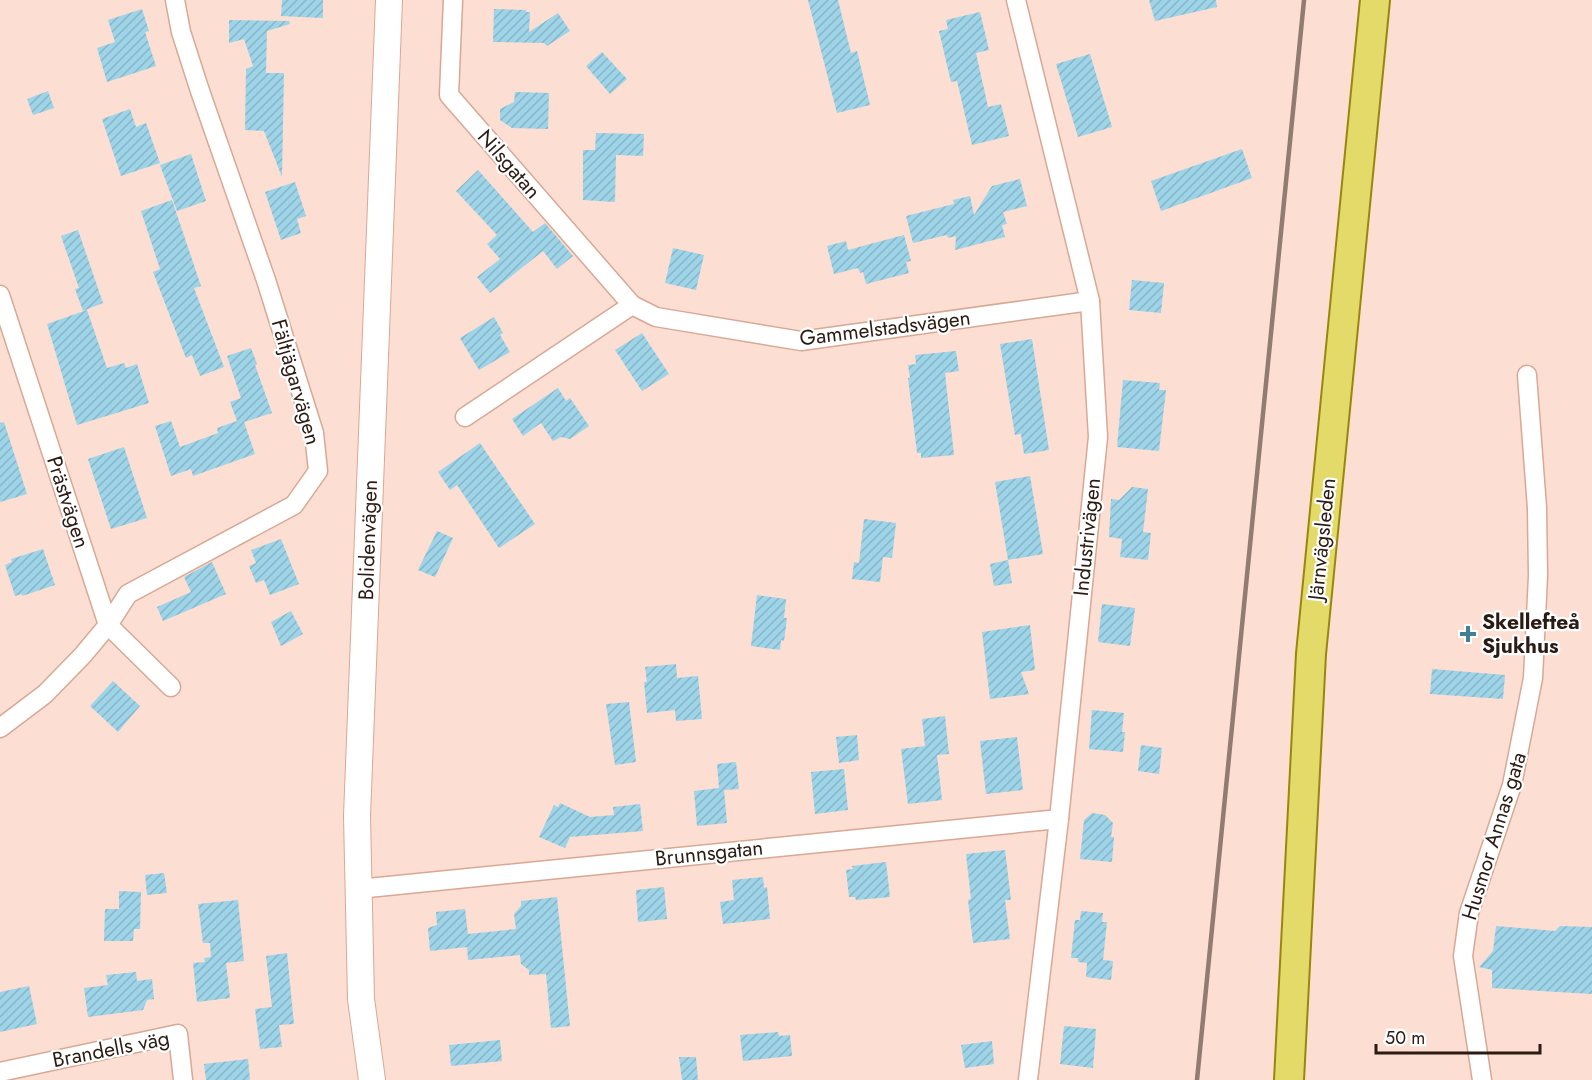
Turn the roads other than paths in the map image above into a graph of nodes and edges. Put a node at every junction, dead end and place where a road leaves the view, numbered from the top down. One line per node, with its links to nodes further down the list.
1 (175, 0): 11 (street, Fältjägarvägen)
2 (389, 0): 15 (main road, Bolidenvägen)
3 (453, 0): 8 (street, Nilsgatan)
4 (1016, 0): 7 (street, Industrivägen)
5 (1375, 0): 20 (main road, Järnvägsleden)
6 (0, 295): 11 (street, Prästvägen)
7 (1090, 301): 8 (street, Gammelstadsvägen); 14 (street, Industrivägen)
8 (632, 305): 10 (street)
9 (1527, 375): 21 (street, Husmor Annas gata)
10 (465, 417)
11 (108, 625): 12 (street, Prästvägen); 13 (street, Fältjägarvägen)
12 (171, 687)
13 (0, 728)
14 (1059, 819): 15 (street, Brunnsgatan); 19 (street, Industrivägen)
15 (358, 889): 18 (main road, Bolidenvägen)
16 (0, 1072): 17 (street, Brandells väg)
17 (183, 1080)
18 (372, 1080)
19 (1028, 1080)
20 (1289, 1080)
21 (1482, 1080)

